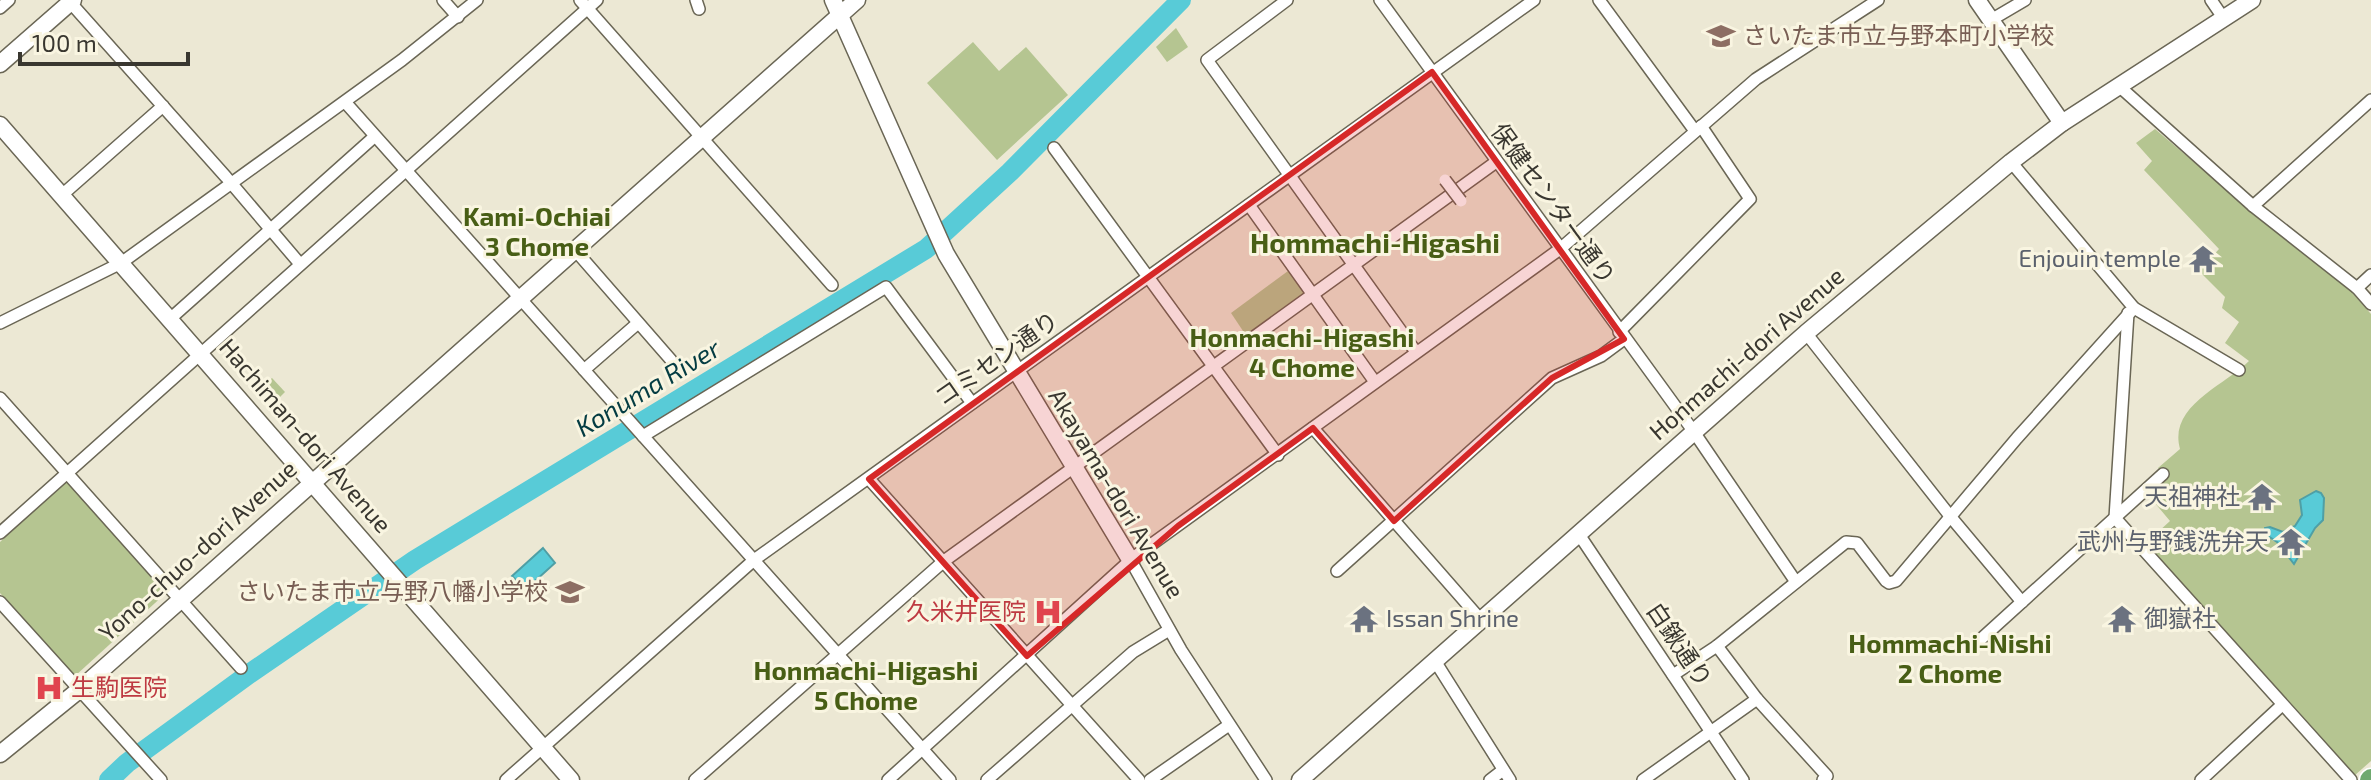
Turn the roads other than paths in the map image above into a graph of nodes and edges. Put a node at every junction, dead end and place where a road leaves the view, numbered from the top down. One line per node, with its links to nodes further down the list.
1 (9, 0): 17 (street)
2 (443, 0): 19 (street)
3 (477, 0): 19 (street)
4 (597, 0): 16 (street)
5 (857, 0): 18 (main road, Yono-chuo-dori Avenue)
6 (1287, 0): 37 (street)
7 (1380, 0): 23 (street, 保健センター通り)
8 (1534, 0): 23 (street, コミセン通り)
9 (1599, 0): 30 (street)
10 (1878, 0): 30 (street)
11 (1977, 0): 21 (main road)
12 (2025, 0): 21 (street)
13 (2211, 0): 20 (street)
14 (2252, 0): 20 (main road, Honmachi-dori Avenue)
15 (71, 1): 22 (main road); 27 (street)
16 (584, 4): 32 (street); 36 (street)
17 (0, 8)
18 (836, 8): 32 (main road, Yono-chuo-dori Avenue); 69 (main road, Akayama-dori Avenue)
19 (458, 17): 26 (street)
20 (2224, 19): 24 (main road, Honmachi-dori Avenue)
21 (1991, 20): 28 (main road)
22 (0, 64)
23 (1432, 72): 34 (street, 保健センター通り); 37 (street, コミセン通り)
24 (2120, 87): 28 (main road, Honmachi-dori Avenue); 43 (street)
25 (2371, 100): 43 (street)
26 (345, 102): 31 (street); 39 (street)
27 (163, 106): 39 (street); 40 (street)
28 (2062, 123): 35 (main road, Honmachi-dori Avenue)
29 (0, 125): 40 (main road, Hachiman-dori Avenue)
30 (1698, 129): 45 (street); 62 (street)
31 (374, 137): 36 (street); 44 (street)
32 (703, 139): 46 (main road, Yono-chuo-dori Avenue); 52 (street)
33 (1054, 148): 51 (street)
34 (1496, 162): 45 (street, 保健センター通り); 49 (street)
35 (2011, 162): 57 (street); 61 (main road, Honmachi-dori Avenue)
36 (406, 172): 48 (street); 55 (street)
37 (1289, 175): 42 (street, コミセン通り); 49 (street)
38 (1445, 180): 41 (street, bridge)
39 (232, 183): 44 (street); 47 (street)
40 (62, 195): 47 (main road, Hachiman-dori Avenue)
41 (1461, 201)
42 (1249, 205): 51 (street, コミセン通り); 54 (street)
43 (2253, 206): 53 (street)
44 (270, 229): 48 (street); 58 (street)
45 (1560, 249): 62 (street, 保健センター通り); 63 (street)
46 (575, 250): 55 (main road, Yono-chuo-dori Avenue); 60 (street)
47 (121, 263): 58 (main road, Hachiman-dori Avenue); 59 (street)
48 (300, 264): 64 (street)
49 (1353, 264): 54 (street); 63 (street)
50 (2371, 275): 53 (street)
51 (1150, 277): 66 (street); 69 (street, コミセン通り)
52 (832, 285)
53 (2357, 288): 56 (street)
54 (1312, 293): 66 (street); 70 (street)
55 (520, 299): 67 (street); 81 (main road, Yono-chuo-dori Avenue)
56 (2371, 304)
57 (2131, 310): 68 (street); 82 (street); 83 (street)
58 (170, 319): 64 (main road, Hachiman-dori Avenue)
59 (0, 323)
60 (638, 323): 65 (street); 67 (street)
61 (1806, 333): 74 (main road, Honmachi-dori Avenue); 82 (street)
62 (1621, 335): 74 (street, 保健センター通り); 84 (street)
63 (1416, 352): 70 (street)
64 (200, 353): 78 (street); 81 (main road, Hachiman-dori Avenue)
65 (671, 360)
66 (1213, 365): 76 (street); 77 (street)
67 (584, 370): 75 (street)
68 (2239, 370)
69 (1017, 372): 72 (street, コミセン通り); 77 (main road, Akayama-dori Avenue)
70 (1375, 382): 73 (street)
71 (0, 398): 78 (street)
72 (972, 403): 75 (street); 80 (street, コミセン通り)
73 (1313, 428): 76 (street); 84 (street)
74 (1694, 432): 86 (main road, Honmachi-dori Avenue); 91 (street, 保健センター通り)
75 (642, 435): 87 (street)
76 (1278, 455): 89 (street)
77 (1072, 467): 88 (street); 89 (main road, Akayama-dori Avenue)
78 (68, 474): 85 (street); 92 (street)
79 (2163, 474): 83 (street)
80 (869, 479): 87 (street, コミセン通り); 88 (street)
81 (313, 481): 92 (main road, Yono-chuo-dori Avenue); 110 (main road, Hachiman-dori Avenue)
82 (1950, 516): 91 (street); 94 (street)
83 (2115, 518): 94 (street); 106 (street)
84 (1394, 521): 90 (street); 95 (street)
85 (0, 533)
86 (1578, 533): 95 (main road, Honmachi-dori Avenue); 103 (street, 白鍬通り)
87 (754, 560): 99 (street); 110 (street, コミセン通り)
88 (944, 561): 99 (street); 100 (street)
89 (1131, 561): 96 (street, Akayama-dori Avenue); 100 (street)
90 (1337, 571)
91 (1796, 582): 98 (street)
92 (180, 599): 102 (street); 104 (main road, Yono-chuo-dori Avenue)
93 (0, 602): 104 (street)
94 (2022, 602): 97 (street)
95 (1481, 620): 101 (main road, Honmachi-dori Avenue)
96 (1169, 630): 107 (street); 108 (street, Akayama-dori Avenue)
97 (1980, 640)
98 (1717, 646): 103 (street); 105 (street)
99 (837, 655): 111 (street); 117 (street)
100 (1027, 656): 107 (street); 111 (street)
101 (1435, 661): 113 (street); 124 (main road, Honmachi-dori Avenue)
102 (241, 668)
103 (1673, 675): 109 (street, 白鍬通り)
104 (79, 690): 112 (main road, Yono-chuo-dori Avenue); 114 (street)
105 (1757, 699): 109 (street); 128 (street)
106 (2282, 705): 129 (street); 130 (street)
107 (1071, 706): 120 (street); 121 (street)
108 (1229, 725): 122 (street); 123 (street, Akayama-dori Avenue)
109 (1711, 733): 126 (street); 127 (street, 白鍬通り)
110 (543, 747): 115 (street, コミセン通り); 116 (main road, Hachiman-dori Avenue)
111 (921, 750): 118 (street); 119 (street)
112 (1, 751)
113 (1507, 775): 125 (street)
114 (161, 780)
115 (506, 780)
116 (571, 780)
117 (695, 780)
118 (888, 780)
119 (950, 780)
120 (987, 780)
121 (1139, 780)
122 (1150, 780)
123 (1266, 780)
124 (1300, 780)
125 (1490, 780)
126 (1643, 780)
127 (1743, 780)
128 (1823, 780)
129 (2201, 780)
130 (2351, 780)

